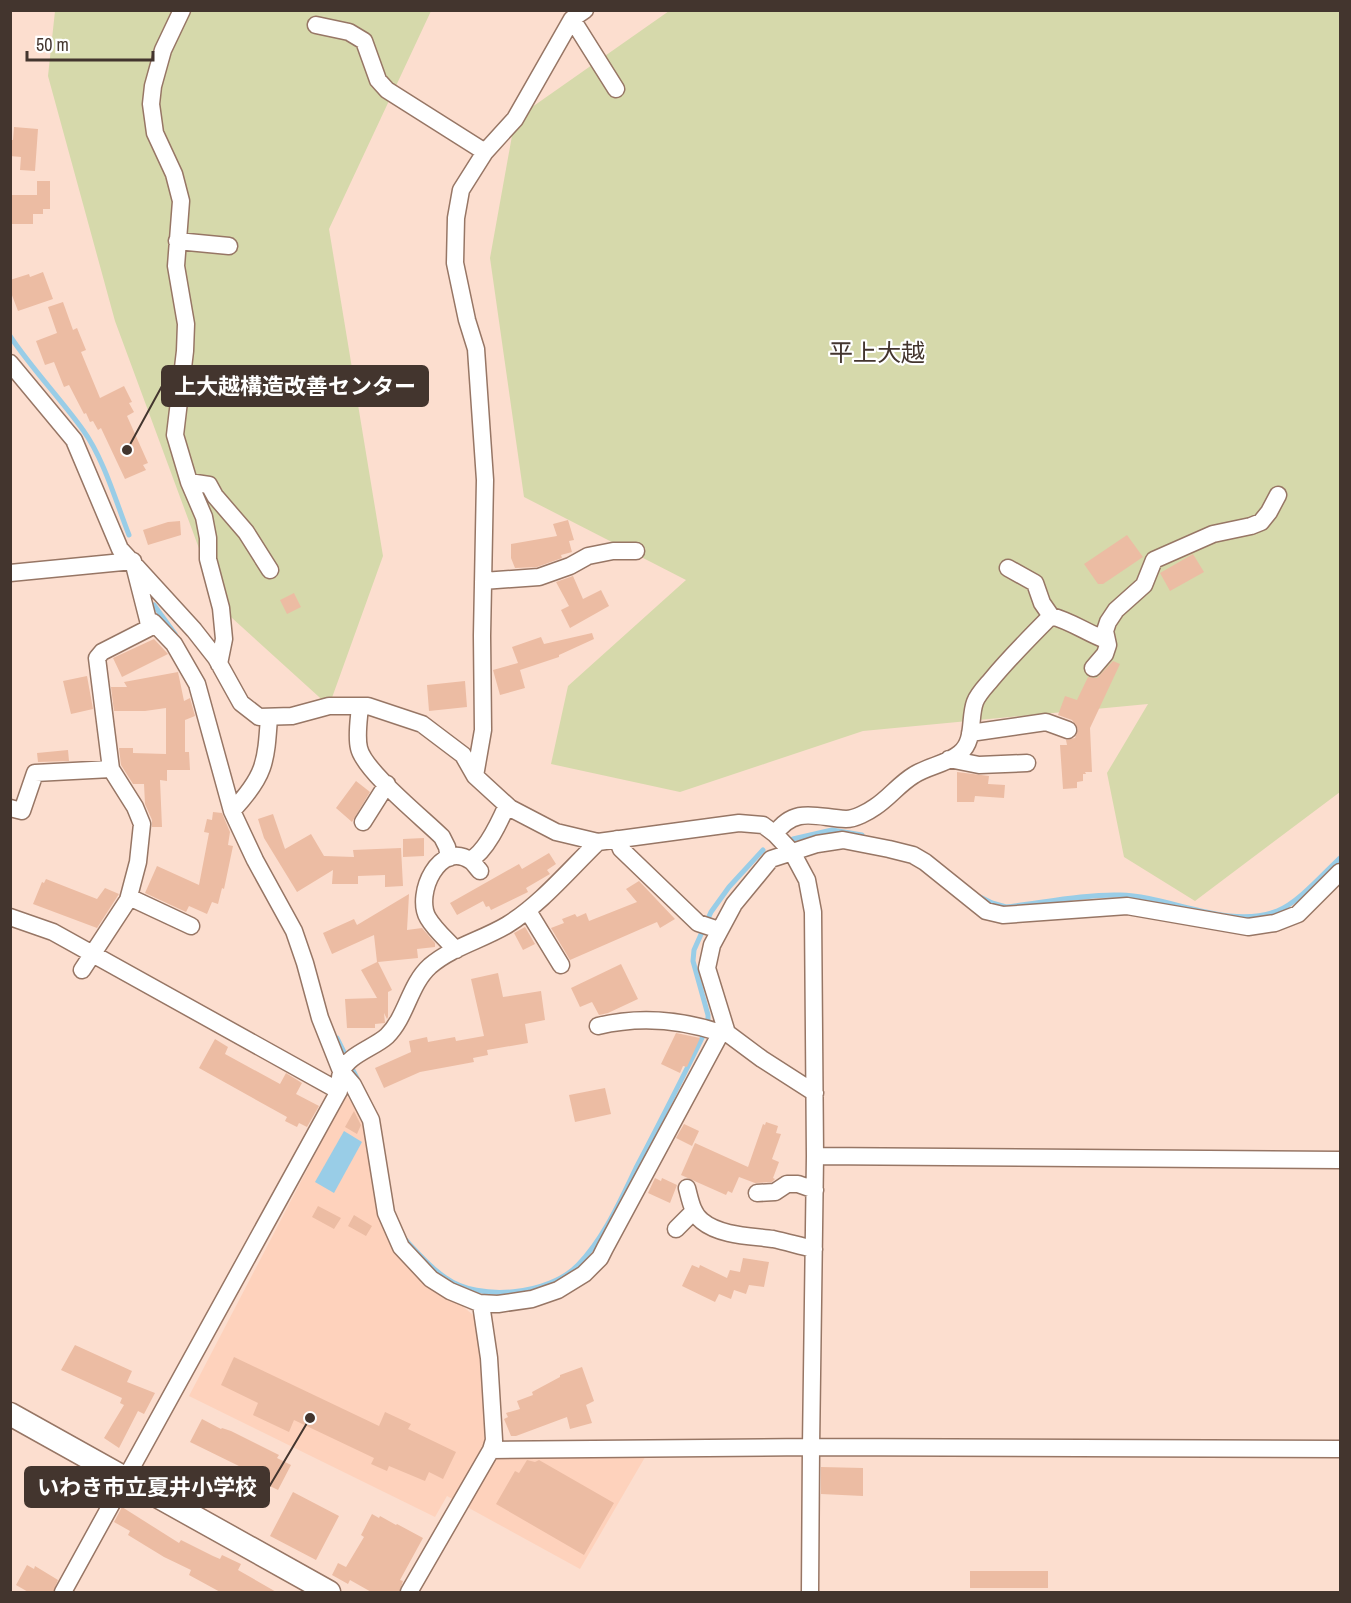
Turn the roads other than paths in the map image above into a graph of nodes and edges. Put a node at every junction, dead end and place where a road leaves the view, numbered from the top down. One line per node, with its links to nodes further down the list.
1 (182, 10): 6 (street)
2 (579, 15): 4 (street); 5 (street)
3 (316, 26): 5 (street)
4 (616, 89)
5 (485, 152): 16 (street)
6 (177, 241): 7 (street); 9 (street)
7 (229, 246)
8 (10, 363): 12 (street)
9 (189, 482): 14 (street); 21 (street)
10 (1278, 495): 20 (street)
11 (636, 551): 16 (street)
12 (133, 561): 15 (street); 18 (street); 19 (street)
13 (1008, 568): 17 (street)
14 (270, 570)
15 (10, 573)
16 (483, 581): 30 (street)
17 (1051, 616): 20 (street); 26 (street)
18 (154, 622): 19 (street); 29 (street); 33 (street)
19 (188, 629): 21 (street)
20 (1106, 640): 22 (street)
21 (219, 664): 24 (street)
22 (1093, 668)
23 (360, 706): 24 (street); 30 (street); 31 (street)
24 (269, 717): 33 (street)
25 (1068, 730): 26 (street)
26 (970, 733): 27 (street)
27 (949, 759): 28 (street); 36 (street)
28 (1027, 763)
29 (111, 769): 34 (street); 42 (street)
30 (475, 776): 32 (street)
31 (387, 784): 35 (street); 40 (street)
32 (507, 805): 38 (street); 40 (street)
33 (236, 806): 53 (street)
34 (10, 808)
35 (363, 822)
36 (775, 834): 37 (street); 39 (street)
37 (617, 839): 38 (street); 46 (street)
38 (598, 842): 43 (street)
39 (792, 852): 41 (street); 46 (street); 55 (street)
40 (449, 858): 47 (street)
41 (1341, 872)
42 (129, 897): 45 (street); 48 (street)
43 (528, 911): 47 (street); 49 (street)
44 (10, 917): 48 (street)
45 (191, 926)
46 (708, 927): 52 (street)
47 (456, 950): 53 (street)
48 (92, 954): 50 (street); 54 (street)
49 (561, 965)
50 (82, 970)
51 (598, 1026): 52 (street)
52 (714, 1029): 55 (street); 64 (street)
53 (346, 1066): 54 (street); 64 (street)
54 (339, 1091): 69 (street)
55 (815, 1094): 56 (street)
56 (815, 1156): 57 (street); 59 (street)
57 (1341, 1160)
58 (687, 1188): 61 (street)
59 (815, 1190): 60 (street); 63 (street)
60 (757, 1193)
61 (694, 1210): 62 (street); 63 (street)
62 (676, 1229)
63 (814, 1249): 66 (street)
64 (481, 1304): 68 (street)
65 (10, 1414): 69 (main road)
66 (811, 1447): 67 (street); 68 (street); 73 (street)
67 (1341, 1449)
68 (491, 1450): 72 (street)
69 (125, 1479): 70 (street); 71 (main road)
70 (63, 1593)
71 (328, 1593)
72 (409, 1593)
73 (810, 1593)

